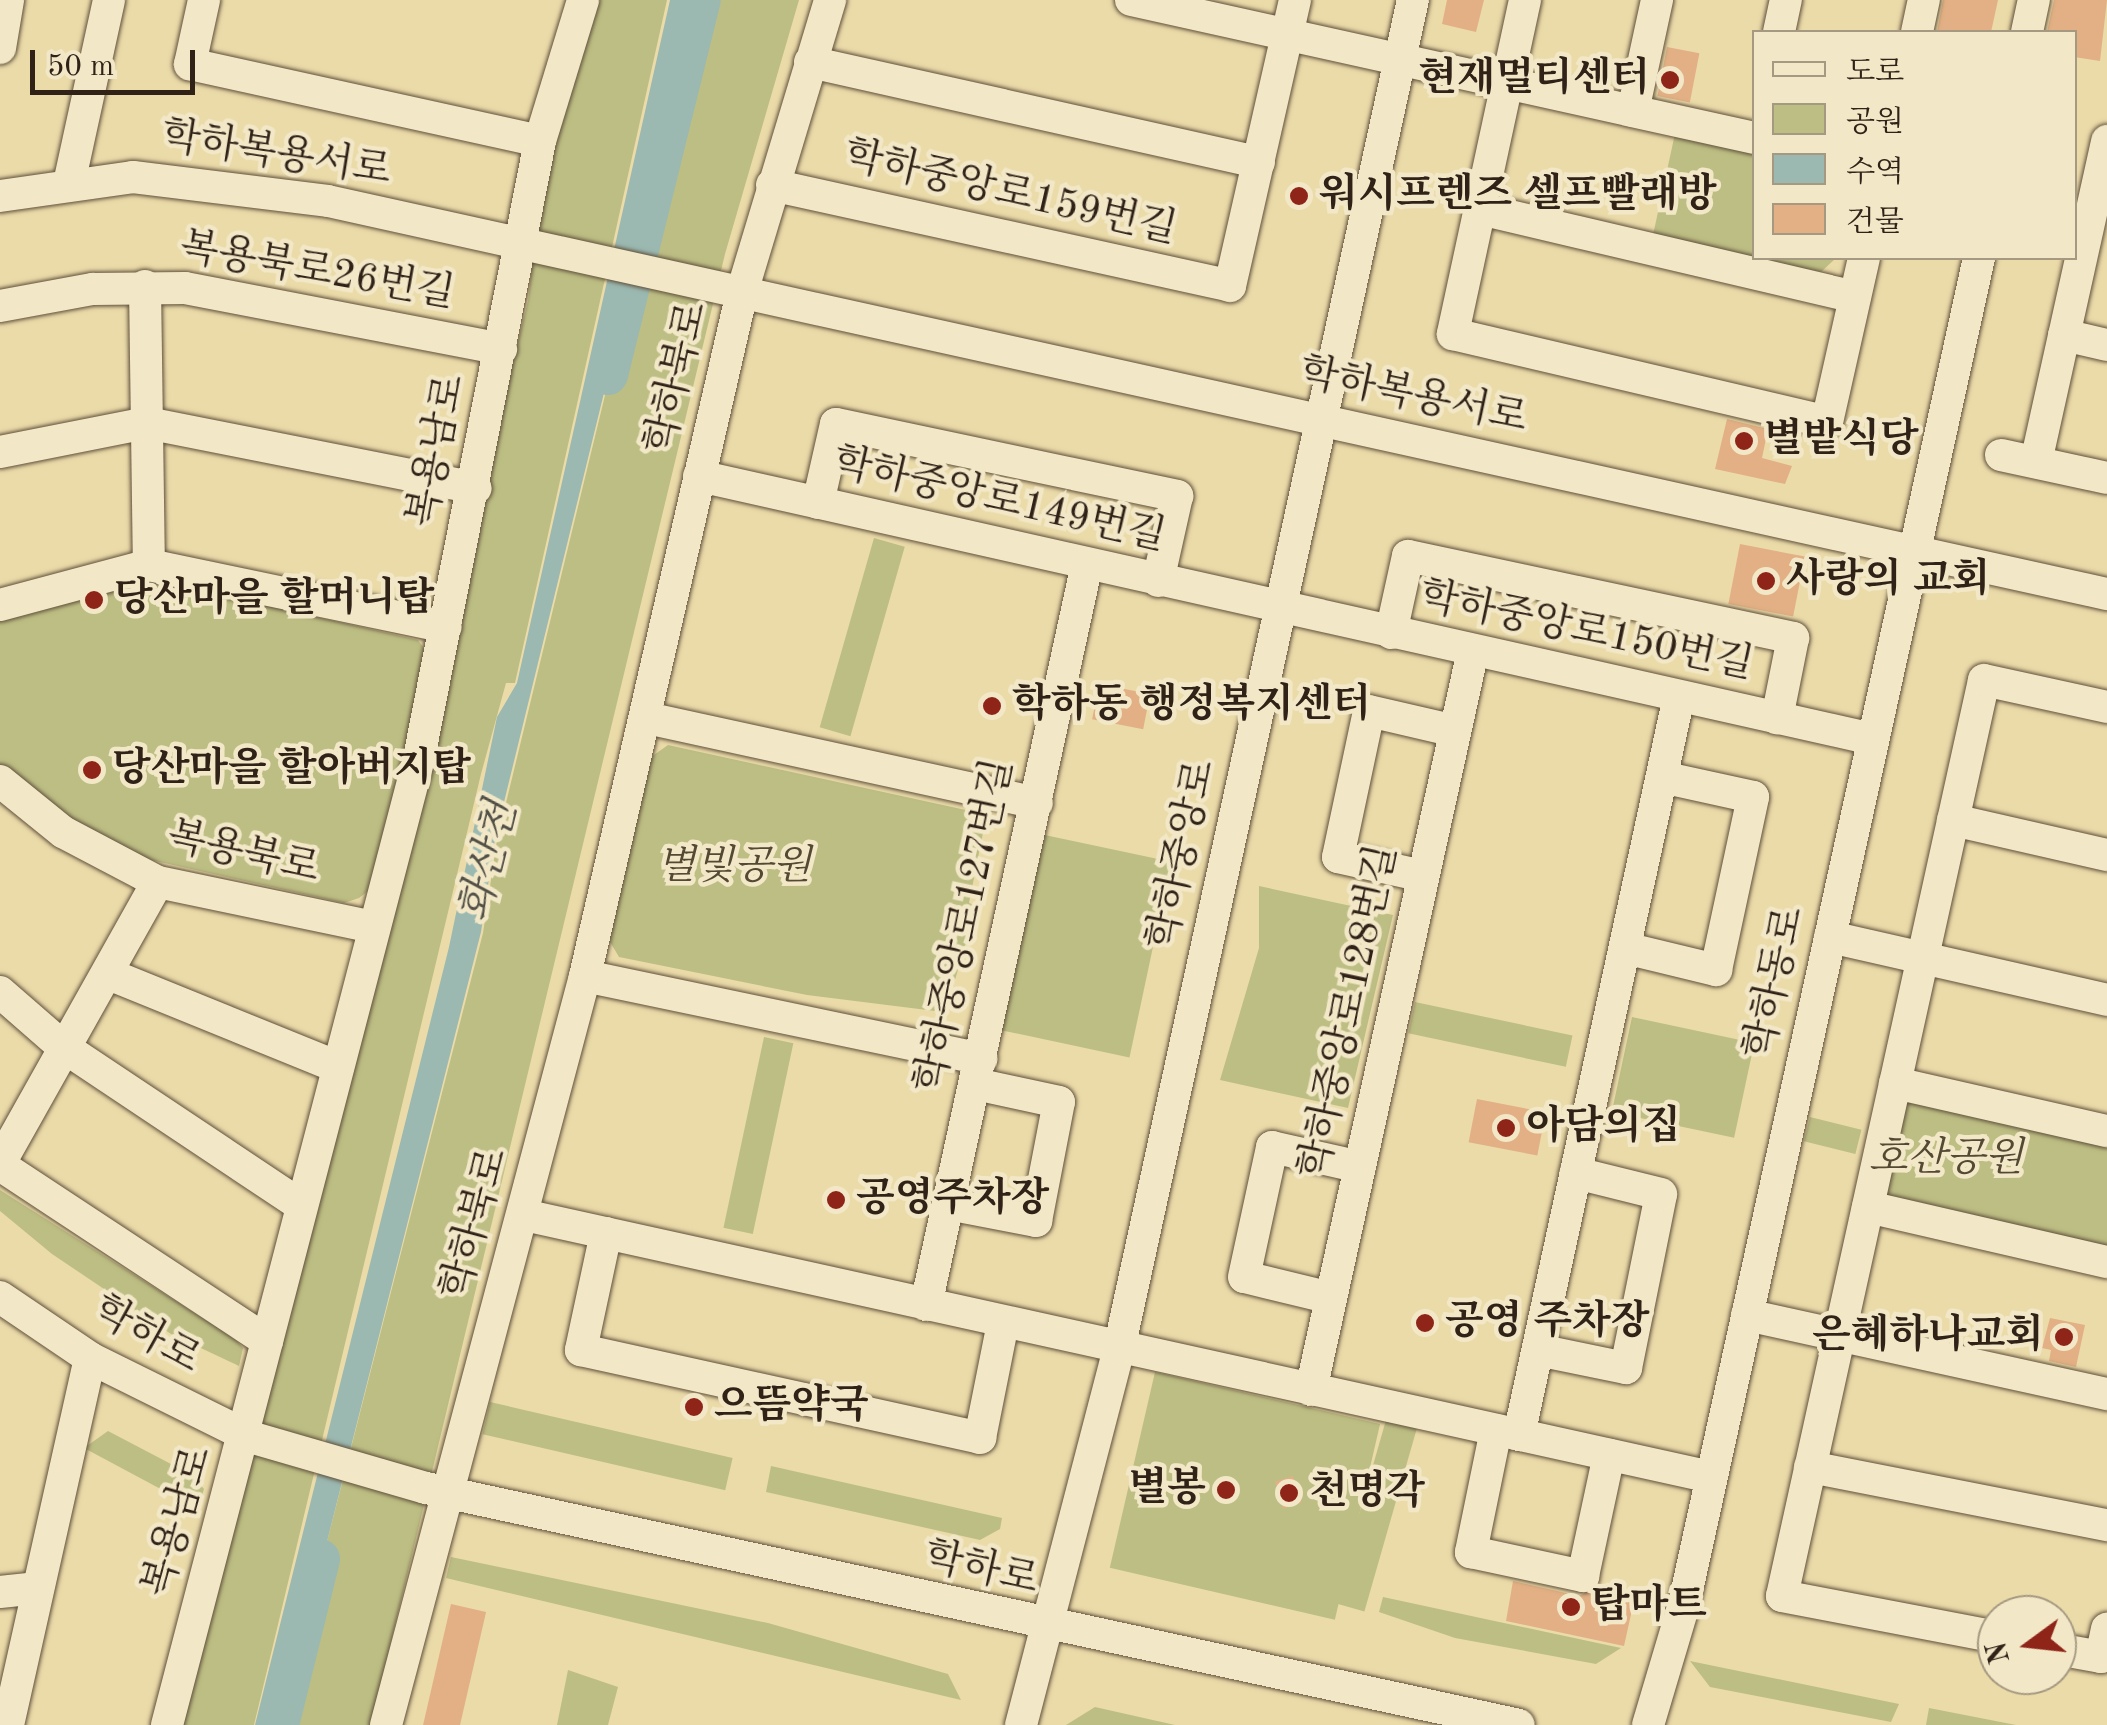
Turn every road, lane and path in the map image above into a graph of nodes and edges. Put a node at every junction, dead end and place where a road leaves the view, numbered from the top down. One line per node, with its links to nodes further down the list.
1 (109, 0): 25 (street)
2 (204, 0): 23 (street)
3 (583, 0): 23 (street, 복용남로)
4 (830, 0): 18 (street, 학하북로)
5 (1294, 0): 16 (street)
6 (1414, 0): 17 (street, 학하중앙로)
7 (1525, 0): 19 (street)
8 (1657, 0): 20 (street)
9 (1786, 0): 13 (street)
10 (1924, 0): 14 (street)
11 (2034, 0): 15 (street)
12 (1140, 1): 16 (street)
13 (1778, 30)
14 (1917, 30)
15 (2027, 30)
16 (1287, 34): 17 (street); 24 (street)
17 (1400, 59): 19 (street); 40 (street, 학하중앙로)
18 (810, 62): 24 (street); 26 (street, 학하북로)
19 (1507, 83): 20 (street); 28 (street)
20 (1633, 111): 21 (street)
21 (1752, 138)
22 (2107, 140): 29 (street)
23 (540, 141): 30 (street, 복용남로)
24 (1259, 162): 26 (street, 학하중앙로159번길)
25 (70, 180): 27 (street, 학하복용서로); 30 (street, 학하복용서로)
26 (772, 184): 34 (street, 학하북로)
27 (0, 196)
28 (1480, 209): 35 (street); 35 (street)
29 (2091, 210): 37 (street)
30 (529, 246): 34 (street, 학하복용서로); 39 (street, 복용남로)
31 (1864, 260): 35 (street)
32 (1979, 260): 49 (street, 학하동로)
33 (145, 286): 36 (street, 복용북로26번길); 39 (street, 복용북로26번길); 41 (street)
34 (742, 292): 40 (street, 학하복용서로); 45 (street, 학하북로)
35 (1855, 297)
36 (0, 306)
37 (2064, 335): 38 (street); 44 (street)
38 (2107, 344)
39 (501, 349): 47 (street, 복용남로)
40 (1322, 421): 49 (street, 학하복용서로); 55 (street, 학하중앙로)
41 (147, 424): 42 (street); 47 (street); 51 (street)
42 (0, 452)
43 (2001, 455): 44 (street)
44 (2036, 462): 46 (street)
45 (699, 476): 48 (street, 학하중앙로149번길); 61 (street, 학하북로)
46 (2107, 478)
47 (476, 488): 56 (street, 복용남로)
48 (818, 503): 50 (street, 학하중앙로149번길); 52 (street)
49 (1916, 552): 53 (street, 학하복용서로); 64 (street, 학하동로)
50 (1086, 564): 52 (street, 학하중앙로149번길); 67 (street, 학하중앙로127번길)
51 (149, 565): 54 (street); 56 (street)
52 (1158, 581): 55 (street, 학하중앙로149번길)
53 (2107, 594)
54 (0, 605)
55 (1280, 609): 57 (street, 학하중앙로150번길); 101 (street, 학하중앙로)
56 (446, 626): 72 (street, 복용남로)
57 (1390, 633): 58 (street, 학하중앙로150번길); 62 (street)
58 (1473, 651): 59 (street, 학하중앙로150번길); 63 (street, 학하중앙로128번길)
59 (1680, 696): 62 (street, 학하중앙로150번길); 65 (street)
60 (2107, 707): 68 (street)
61 (647, 718): 67 (street); 77 (street, 학하북로)
62 (1777, 718): 64 (street, 학하중앙로150번길)
63 (1455, 731): 70 (street, 학하중앙로128번길); 70 (street)
64 (1873, 739): 73 (street, 학하동로)
65 (1662, 777): 74 (street); 74 (street)
66 (0, 781): 71 (street, 복용북로)
67 (1037, 803): 82 (street, 학하중앙로127번길)
68 (1953, 820): 69 (street); 75 (street)
69 (2107, 855)
70 (1424, 876): 86 (street, 학하중앙로128번길)
71 (158, 882): 72 (street, 복용북로); 76 (street)
72 (374, 927): 81 (street, 복용남로)
73 (1830, 937): 75 (street); 97 (street, 학하동로)
74 (1625, 948): 87 (street)
75 (1922, 958): 79 (street); 83 (street)
76 (111, 975): 80 (street); 81 (street)
77 (585, 976): 82 (street); 91 (street, 학하북로)
78 (0, 992): 80 (street)
79 (2107, 1000)
80 (62, 1046): 85 (street); 89 (street)
81 (338, 1067): 89 (street, 복용남로)
82 (978, 1071): 88 (street, 학하중앙로127번길); 88 (street)
83 (1895, 1083): 84 (street); 90 (street)
84 (2107, 1131)
85 (0, 1164): 100 (street)
86 (1360, 1167): 95 (street, 학하중앙로128번길); 95 (street)
87 (1576, 1173): 102 (street); 102 (street)
88 (948, 1204): 96 (street, 학하중앙로127번길)
89 (302, 1206): 100 (street, 복용남로)
90 (1868, 1207): 93 (street); 99 (street)
91 (524, 1215): 92 (street); 111 (street, 학하북로)
92 (606, 1233): 96 (street); 98 (street)
93 (2107, 1262)
94 (0, 1297): 103 (street, 학하로)
95 (1331, 1298): 104 (street, 학하중앙로128번길)
96 (926, 1306): 98 (street)
97 (1747, 1314): 99 (street); 110 (street, 학하동로)
98 (1003, 1323): 101 (street)
99 (1839, 1335): 105 (street); 109 (street)
100 (267, 1341): 107 (street, 복용남로)
101 (1119, 1348): 104 (street); 115 (street, 학하중앙로)
102 (1538, 1350): 106 (street)
103 (90, 1358): 107 (street, 학하로); 113 (street)
104 (1311, 1390): 106 (street)
105 (2107, 1394)
106 (1508, 1432): 108 (street); 108 (street)
107 (251, 1438): 111 (street, 학하로); 120 (street, 복용남로)
108 (1609, 1455): 110 (street)
109 (1810, 1467): 112 (street); 116 (street)
110 (1711, 1477): 124 (street, 학하동로)
111 (435, 1490): 115 (street, 학하로); 121 (street, 학하북로)
112 (2107, 1525)
113 (38, 1588): 114 (street); 119 (street)
114 (0, 1592)
115 (1048, 1628): 122 (street, 학하중앙로); 123 (street, 학하로)
116 (1977, 1633)
117 (2104, 1643): 118 (street)
118 (2077, 1646)
119 (8, 1725)
120 (167, 1725)
121 (386, 1725)
122 (1021, 1725)
123 (1519, 1725)
124 (1648, 1725)

